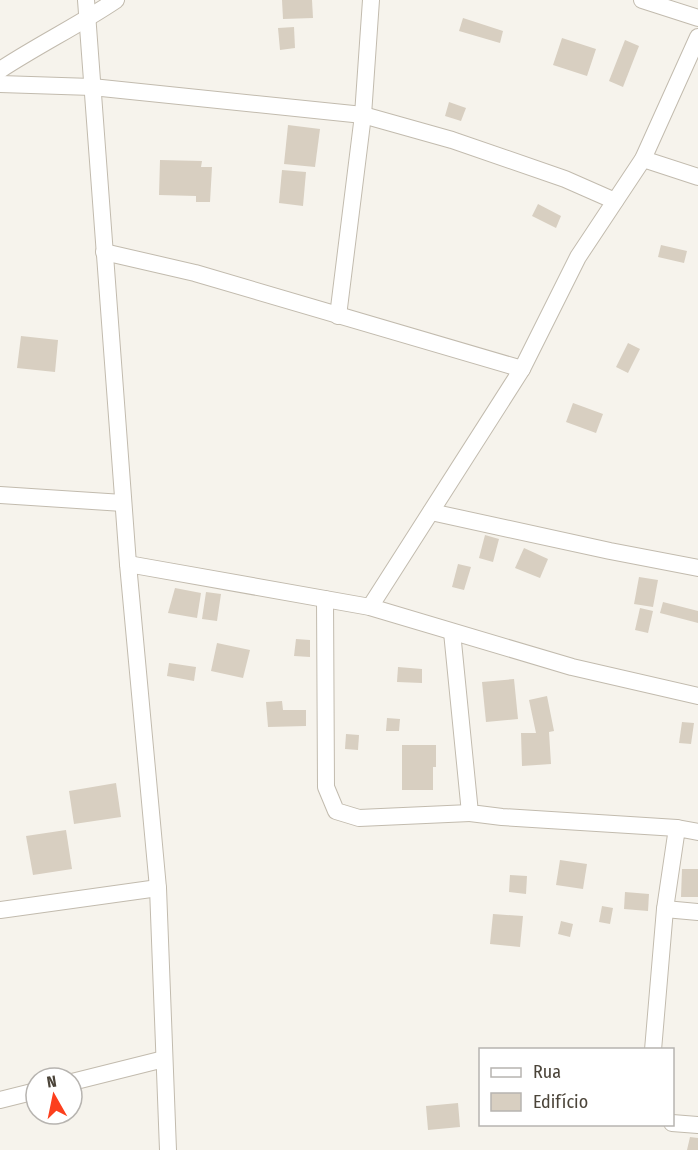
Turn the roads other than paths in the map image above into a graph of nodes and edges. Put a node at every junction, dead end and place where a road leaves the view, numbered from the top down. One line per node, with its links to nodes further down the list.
1 (86, 0): 6 (street)
2 (116, 0): 6 (street)
3 (372, 0): 11 (street)
4 (642, 0): 5 (street)
5 (698, 18)
6 (87, 20): 8 (street); 10 (street)
7 (698, 37): 12 (street)
8 (0, 70)
9 (0, 84): 10 (street)
10 (92, 87): 11 (street); 15 (street)
11 (363, 115): 14 (street); 16 (street)
12 (643, 159): 13 (street); 14 (street)
13 (698, 177)
14 (615, 201): 17 (street)
15 (104, 252): 16 (street); 19 (street)
16 (338, 316): 17 (street)
17 (522, 369): 20 (street)
18 (0, 495): 19 (street)
19 (123, 503): 21 (street)
20 (431, 512): 22 (street); 24 (street)
21 (128, 564): 23 (street); 30 (street)
22 (698, 568)
23 (325, 599): 24 (street); 27 (street)
24 (370, 607): 25 (street)
25 (452, 632): 26 (street); 27 (street)
26 (698, 696)
27 (470, 813): 28 (street)
28 (677, 828): 29 (street); 31 (street)
29 (698, 832)
30 (158, 888): 32 (street); 35 (street)
31 (665, 909): 33 (street); 34 (street)
32 (0, 910)
33 (698, 912)
34 (653, 1048)
35 (164, 1059): 36 (street); 41 (street)
36 (84, 1079)
37 (24, 1094): 38 (street)
38 (0, 1100)
39 (674, 1123): 40 (street)
40 (698, 1125)
41 (168, 1150)

